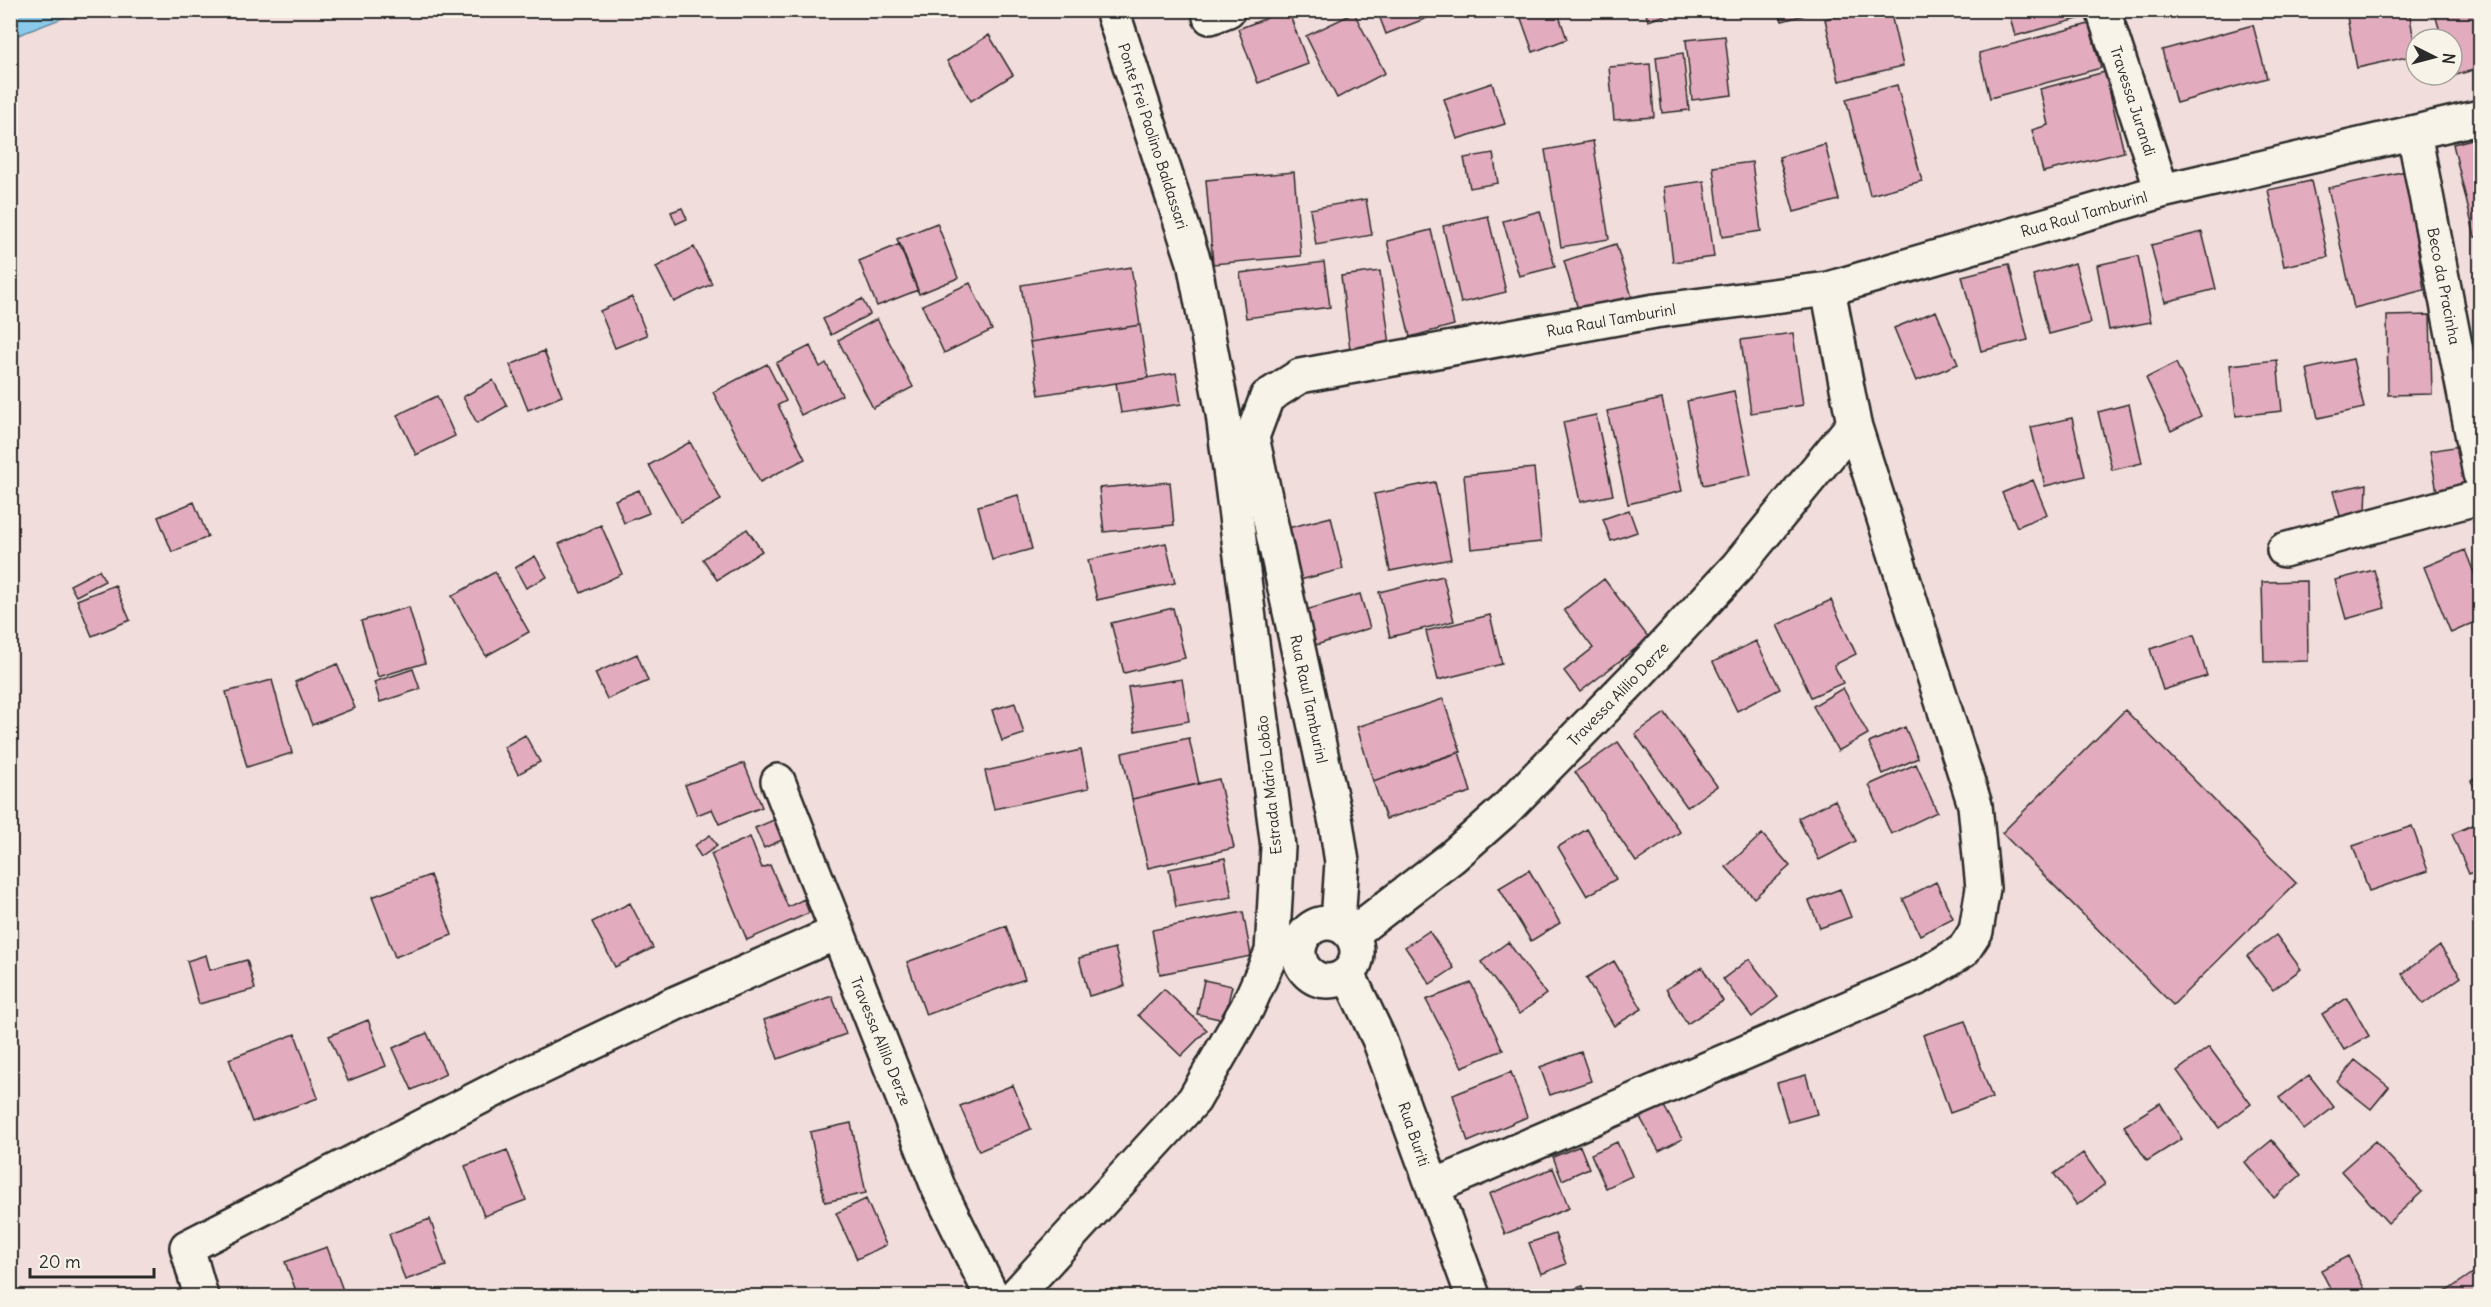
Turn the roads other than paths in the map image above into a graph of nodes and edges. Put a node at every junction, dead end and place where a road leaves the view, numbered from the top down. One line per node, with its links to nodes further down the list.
1 (1112, 10): 6 (street, Ponte Frei Paolino Baldassari)
2 (2103, 10): 5 (street, Travessa Jurandi)
3 (2481, 117): 4 (street, Rua Raul Tamburinl)
4 (2414, 133): 5 (street, Rua Raul Tamburinl); 9 (street, Beco da Pracinha)
5 (2162, 191): 7 (street, Rua Raul Tamburinl)
6 (1194, 262): 15 (street, Estrada Mário Lobão)
7 (1828, 289): 8 (street); 13 (street, Rua Raul Tamburinl)
8 (1854, 424): 13 (street, Travessa Alilio Derze); 17 (street)
9 (2481, 474)
10 (2481, 497): 11 (street)
11 (2284, 550)
12 (778, 781): 14 (street, Travessa Allilo Derze)
13 (1345, 929): 15 (street); 16 (street)
14 (838, 932): 18 (street); 19 (street, Travessa Allilo Derze)
15 (1285, 953): 16 (street); 20 (street, Estrada Mário Lobão)
16 (1348, 974): 17 (street, Rua Buriti)
17 (1433, 1187): 21 (street, Rua Buriti)
18 (201, 1296)
19 (992, 1296)
20 (1015, 1296)
21 (1473, 1296)

